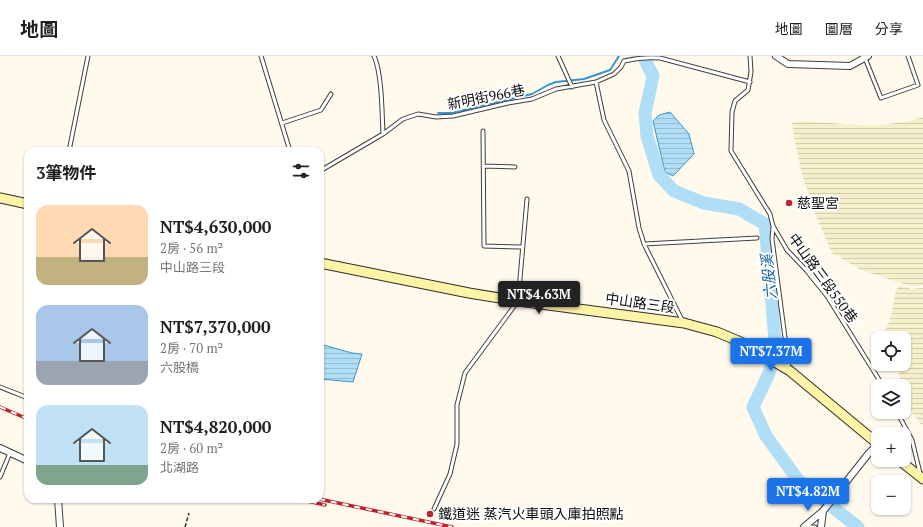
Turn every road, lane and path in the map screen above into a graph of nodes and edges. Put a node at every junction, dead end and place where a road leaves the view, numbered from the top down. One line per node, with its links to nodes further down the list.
1 (88, 56): 17 (lane)
2 (261, 56): 14 (lane)
3 (374, 56): 16 (lane)
4 (558, 56): 12 (lane)
5 (646, 56): 10 (lane, 新明街966巷); 11 (lane)
6 (750, 56): 11 (lane, 中山路三段550巷)
7 (776, 56): 9 (street)
8 (908, 56): 9 (lane)
9 (866, 57)
10 (596, 82): 12 (lane, 新明街966巷); 27 (lane)
11 (750, 82): 25 (lane, 中山路三段550巷)
12 (572, 87): 16 (lane, 新明街966巷)
13 (331, 94): 14 (lane)
14 (282, 123): 18 (lane)
15 (483, 131): 19 (lane)
16 (383, 134): 21 (lane, 新明街966巷)
17 (70, 147)
18 (289, 147)
19 (483, 166): 20 (lane); 28 (lane)
20 (515, 167)
21 (324, 169)
22 (0, 198): 24 (street)
23 (527, 199): 28 (lane)
24 (24, 203)
25 (774, 226): 32 (lane); 33 (lane, 中山路三段550巷)
26 (757, 238): 27 (lane)
27 (644, 244): 31 (lane)
28 (522, 247): 30 (lane)
29 (324, 264): 30 (street, 中山路三段)
30 (518, 301): 31 (street, 中山路三段); 46 (lane)
31 (684, 323): 32 (street, 中山路三段)
32 (790, 371): 37 (street)
33 (879, 379)
34 (0, 387): 35 (lane)
35 (24, 396)
36 (902, 419): 44 (lane)
37 (871, 438)
38 (0, 448): 40 (street)
39 (871, 451): 47 (street)
40 (10, 453): 41 (street); 43 (lane)
41 (24, 459)
42 (908, 467): 44 (street)
43 (0, 477)
44 (922, 478)
45 (58, 503): 49 (street)
46 (434, 508)
47 (823, 511): 51 (street); 53 (street)
48 (189, 513): 50 (path)
49 (60, 527)
50 (185, 527)
51 (805, 527): 52 (lane)
52 (815, 527)
53 (821, 527)

